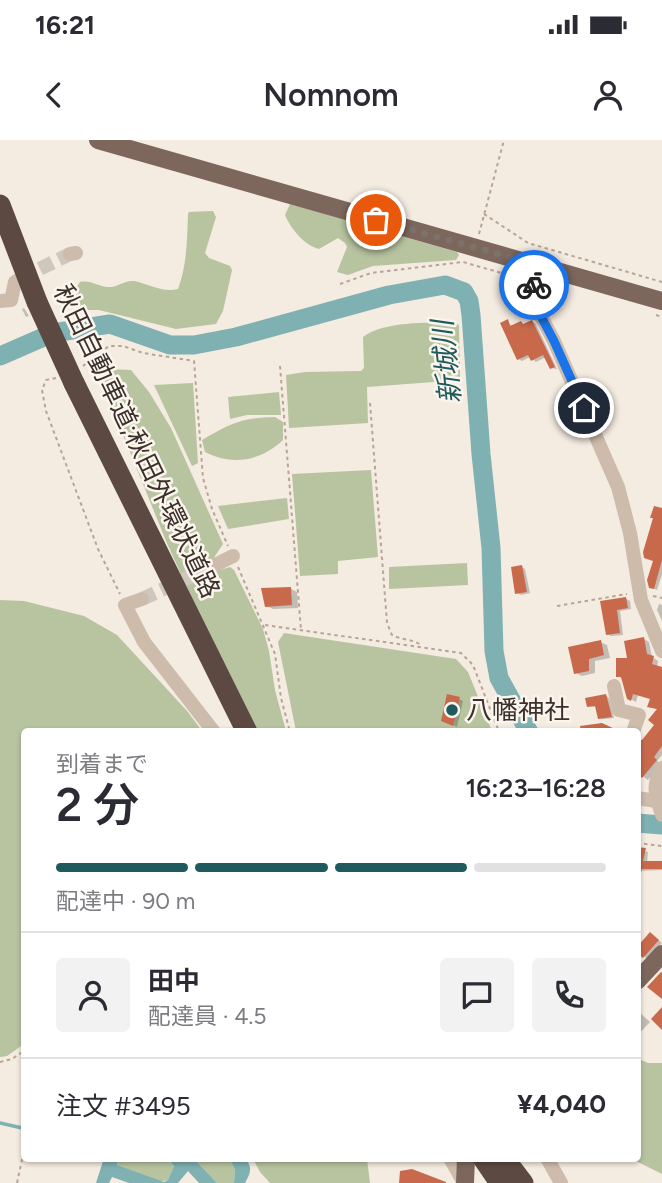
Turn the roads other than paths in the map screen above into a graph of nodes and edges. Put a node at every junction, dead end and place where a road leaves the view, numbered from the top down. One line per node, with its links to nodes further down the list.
1 (98, 140): 3 (main road)
2 (0, 205): 13 (highway, 秋田自動車道;秋田外環状道路, bridge)
3 (535, 264): 5 (main road); 10 (street)
4 (21, 278): 6 (street)
5 (662, 300)
6 (0, 301)
7 (233, 556): 8 (street)
8 (211, 567)
9 (142, 599): 12 (street)
10 (662, 651)
11 (614, 686): 14 (street)
12 (211, 728)
13 (247, 728)
14 (634, 728)
15 (662, 768): 17 (street)
16 (641, 801): 17 (street)
17 (660, 809)
18 (662, 954): 19 (main road)
19 (641, 977)
20 (452, 1162): 25 (street)
21 (466, 1162): 25 (main road)
22 (486, 1162): 26 (highway)
23 (507, 1162): 27 (highway)
24 (549, 1162): 28 (street)
25 (464, 1183)
26 (500, 1183)
27 (523, 1183)
28 (561, 1183)

